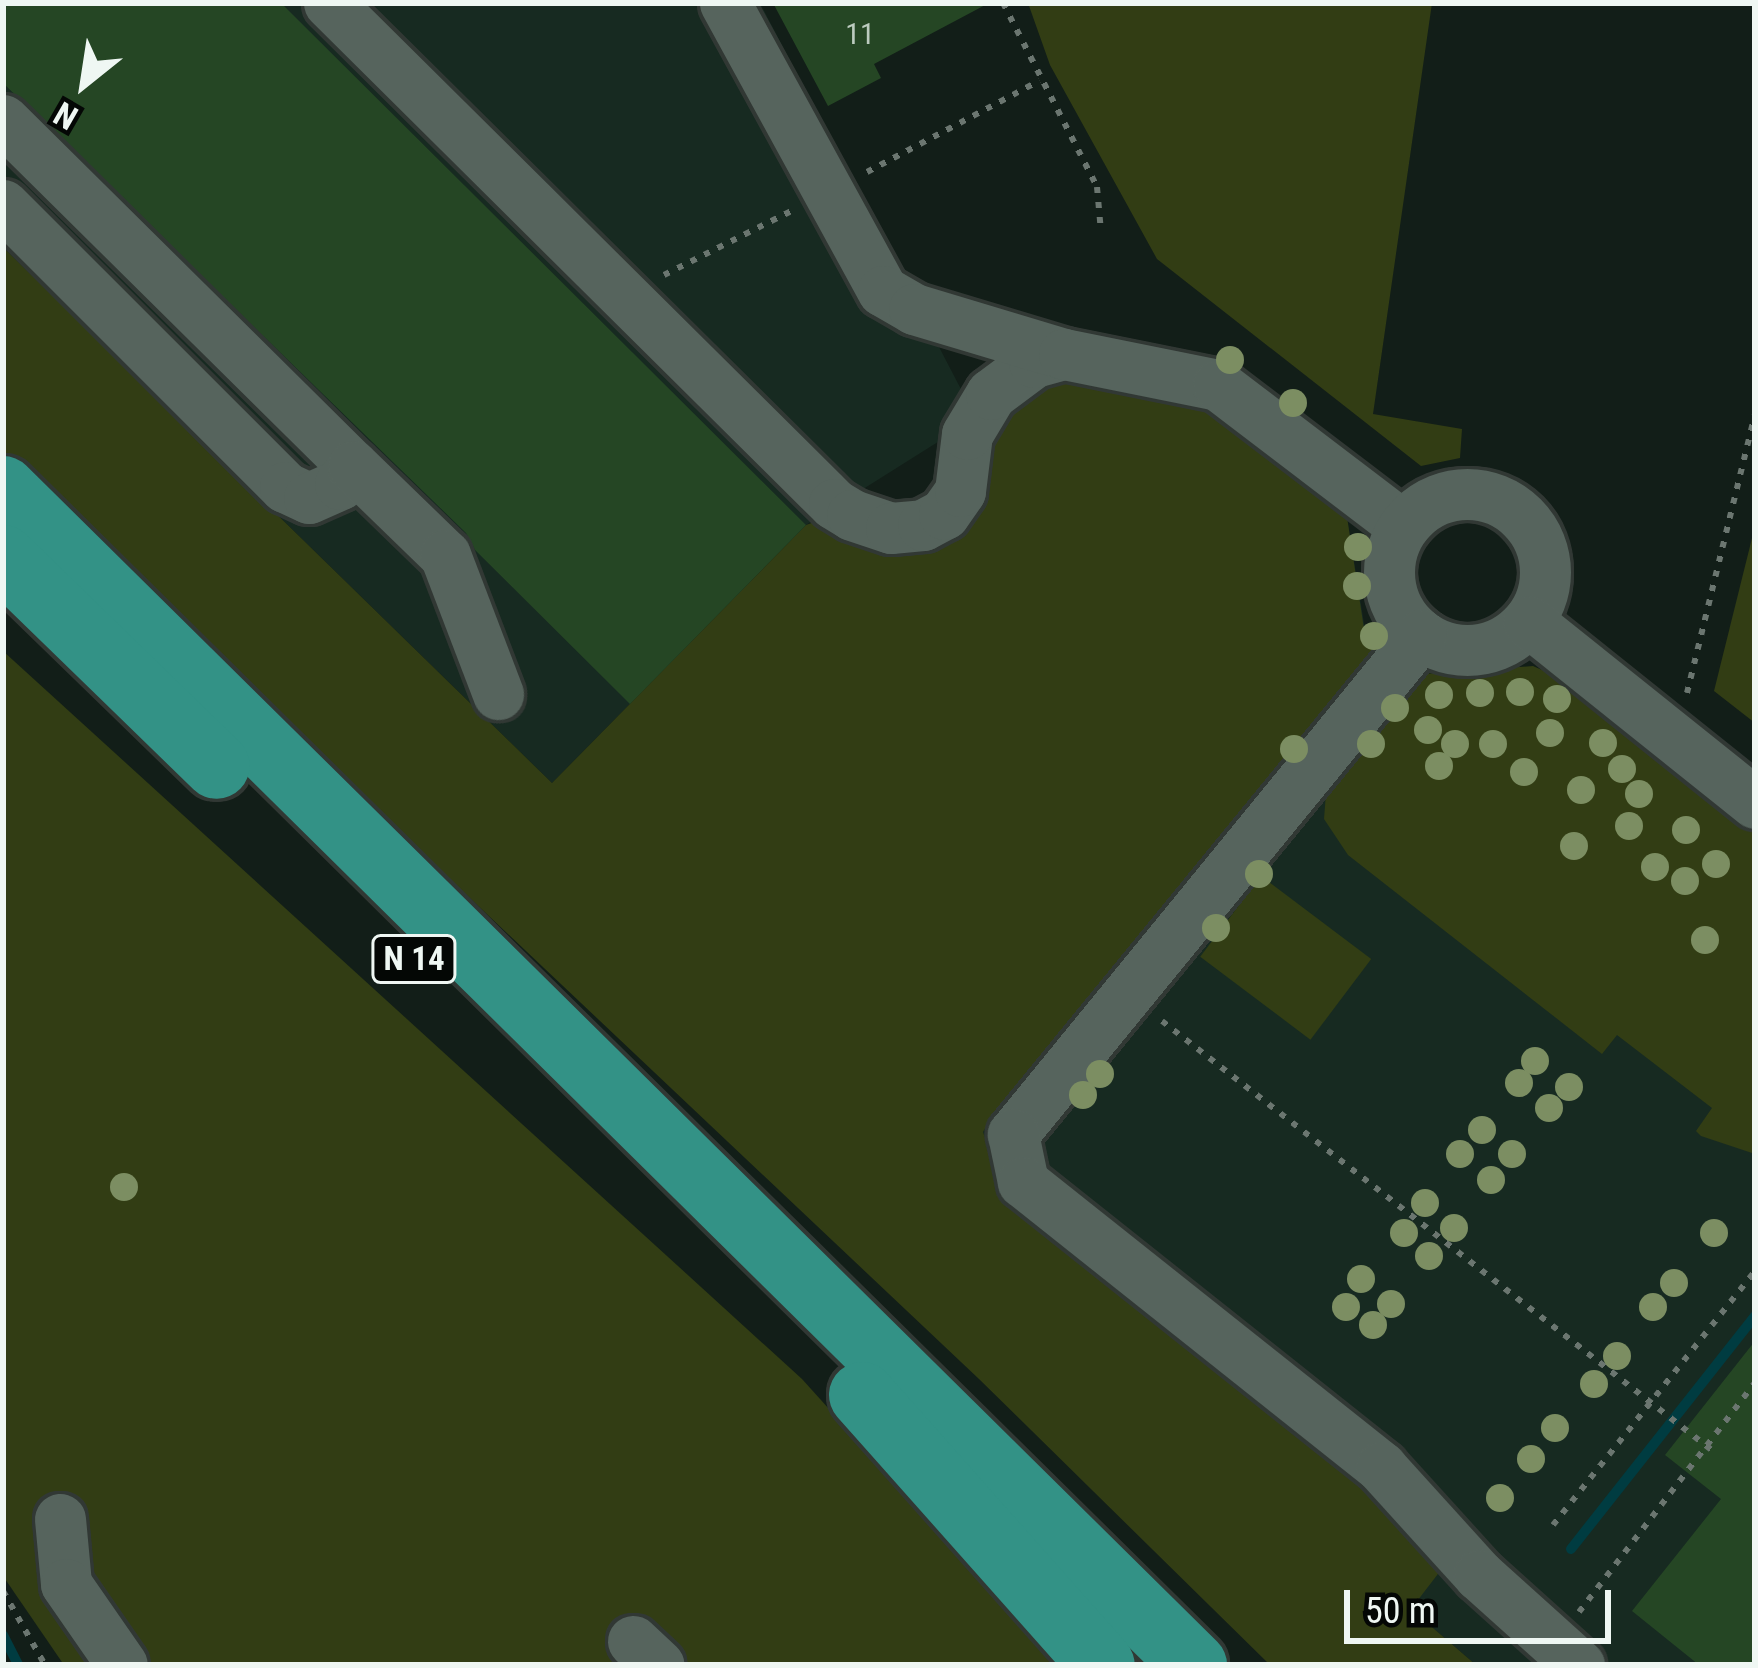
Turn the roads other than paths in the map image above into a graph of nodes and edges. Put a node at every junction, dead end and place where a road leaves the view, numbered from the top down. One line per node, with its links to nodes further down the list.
1 (329, 3): 5 (street)
2 (725, 3): 5 (street)
3 (3, 120): 6 (street)
4 (3, 205): 6 (street)
5 (1064, 354): 8 (street)
6 (353, 466): 12 (street)
7 (3, 489): 15 (highway, N 14)
8 (1403, 526): 10 (street); 11 (street)
9 (3, 558): 14 (highway, N 14)
10 (1528, 621): 11 (street); 13 (street)
11 (1421, 635): 17 (street)
12 (498, 694)
13 (1755, 802)
14 (828, 1357): 19 (highway); 20 (highway, N 14)
15 (972, 1447): 21 (highway, N 14); 22 (highway)
16 (60, 1519): 18 (street)
17 (1567, 1654)
18 (122, 1665)
19 (1102, 1665)
20 (1139, 1665)
21 (1194, 1665)
22 (1213, 1665)

